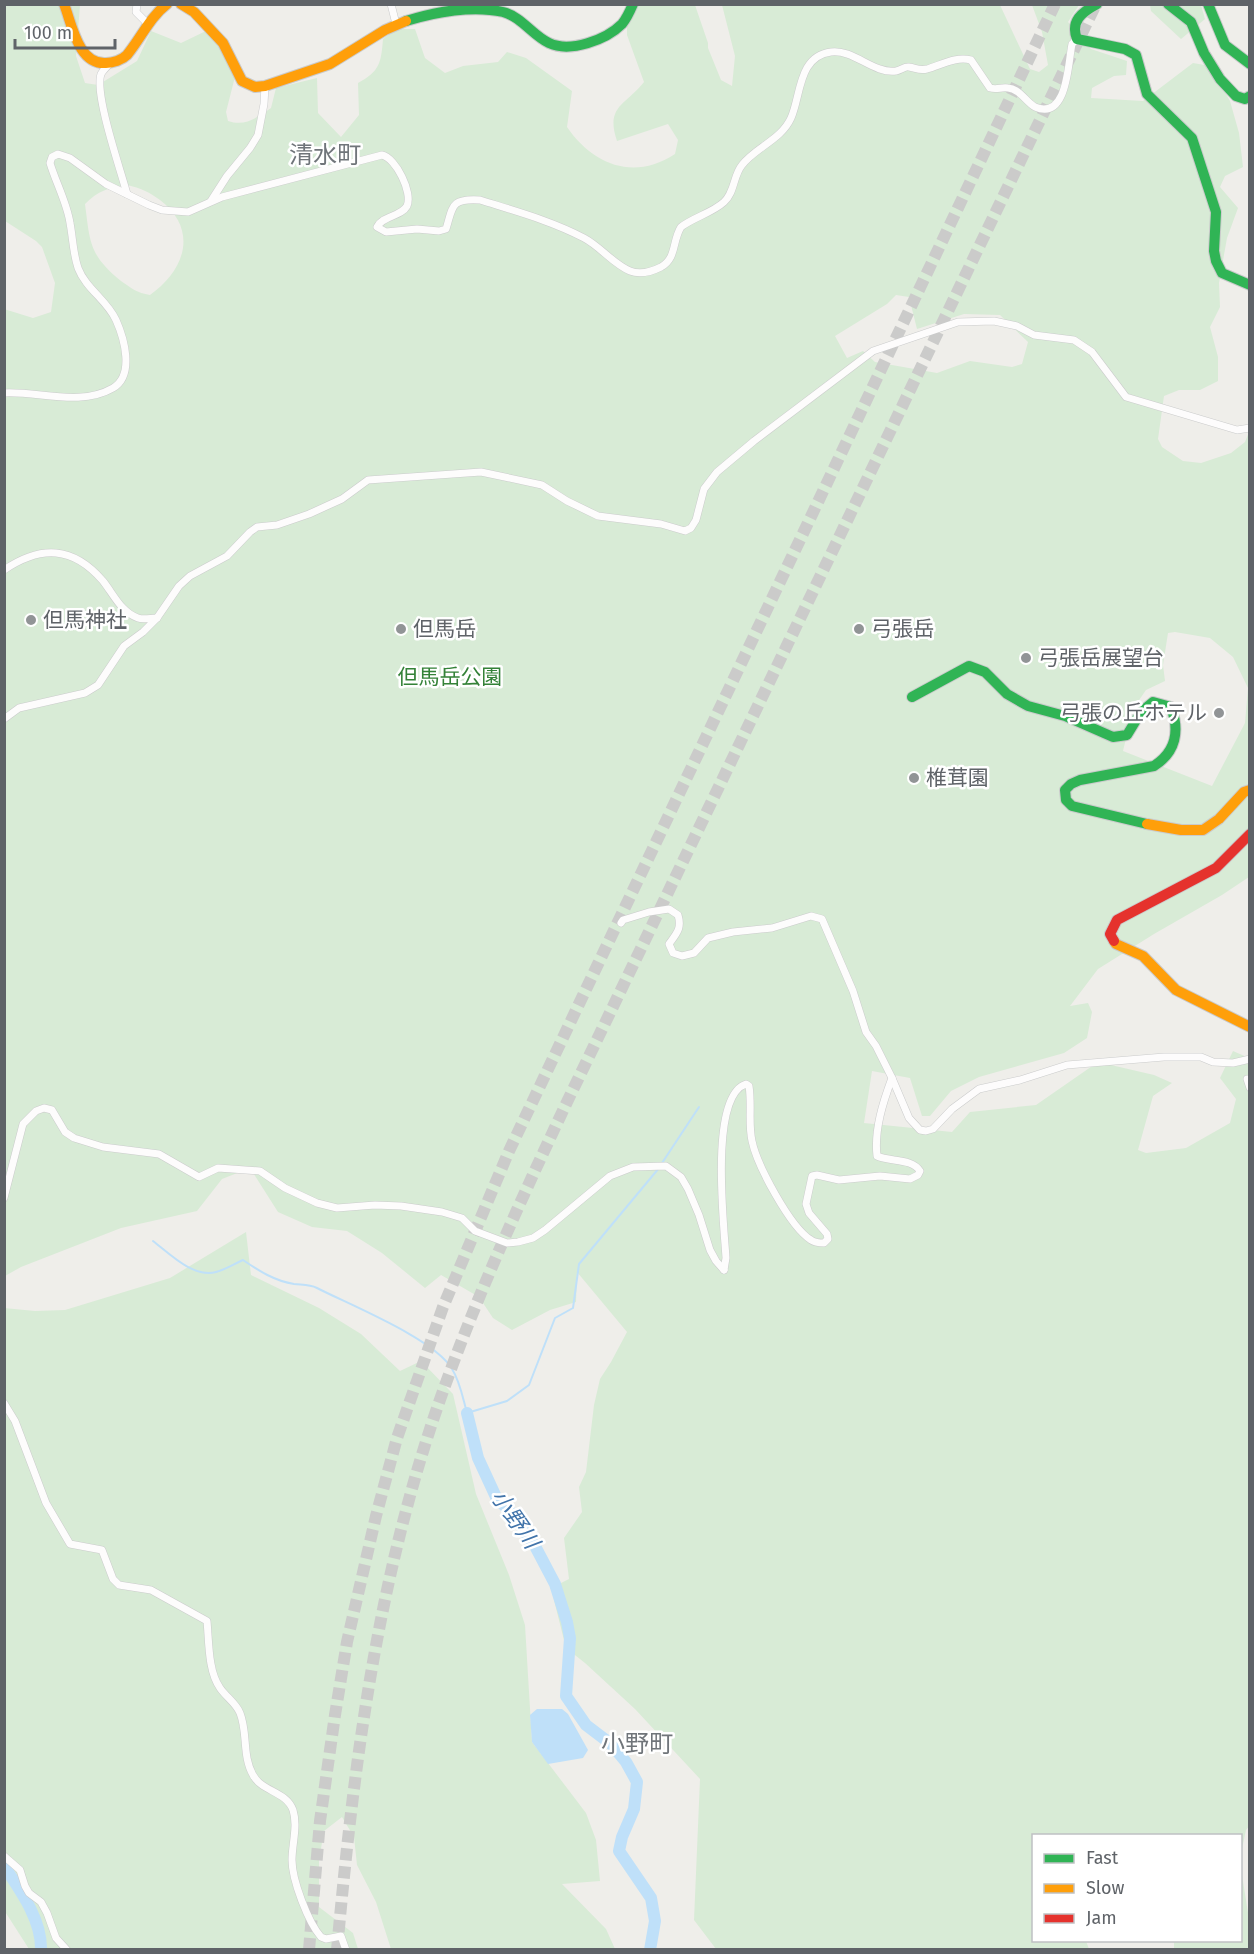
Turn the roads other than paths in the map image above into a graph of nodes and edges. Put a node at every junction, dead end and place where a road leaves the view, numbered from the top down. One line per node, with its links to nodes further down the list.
1 (64, 4): 13 (street)
2 (137, 4): 10 (street)
3 (167, 4): 10 (street)
4 (181, 4): 15 (street)
5 (391, 4): 11 (street)
6 (633, 4): 11 (street)
7 (1097, 4): 12 (street)
8 (1168, 4): 16 (street)
9 (1208, 4): 14 (street)
10 (148, 24): 13 (street)
11 (396, 24): 15 (street)
12 (1077, 39): 18 (street); 19 (street)
13 (110, 63): 17 (street)
14 (1250, 64)
15 (265, 86): 18 (street)
16 (1250, 96)
17 (127, 194): 18 (street); 20 (street)
18 (211, 201)
19 (1250, 285)
20 (4, 393)
21 (1250, 428): 23 (street)
22 (4, 570): 23 (street)
23 (157, 618): 25 (street)
24 (912, 697): 26 (street)
25 (4, 719)
26 (1250, 790)
27 (1250, 834): 29 (street)
28 (621, 923): 31 (street)
29 (1250, 1027)
30 (1250, 1059): 31 (street)
31 (892, 1078): 34 (street)
32 (1250, 1079): 33 (street)
33 (1250, 1088)
34 (4, 1198)
35 (4, 1403): 38 (street)
36 (4, 1856): 37 (street)
37 (67, 1950)
38 (346, 1950)

